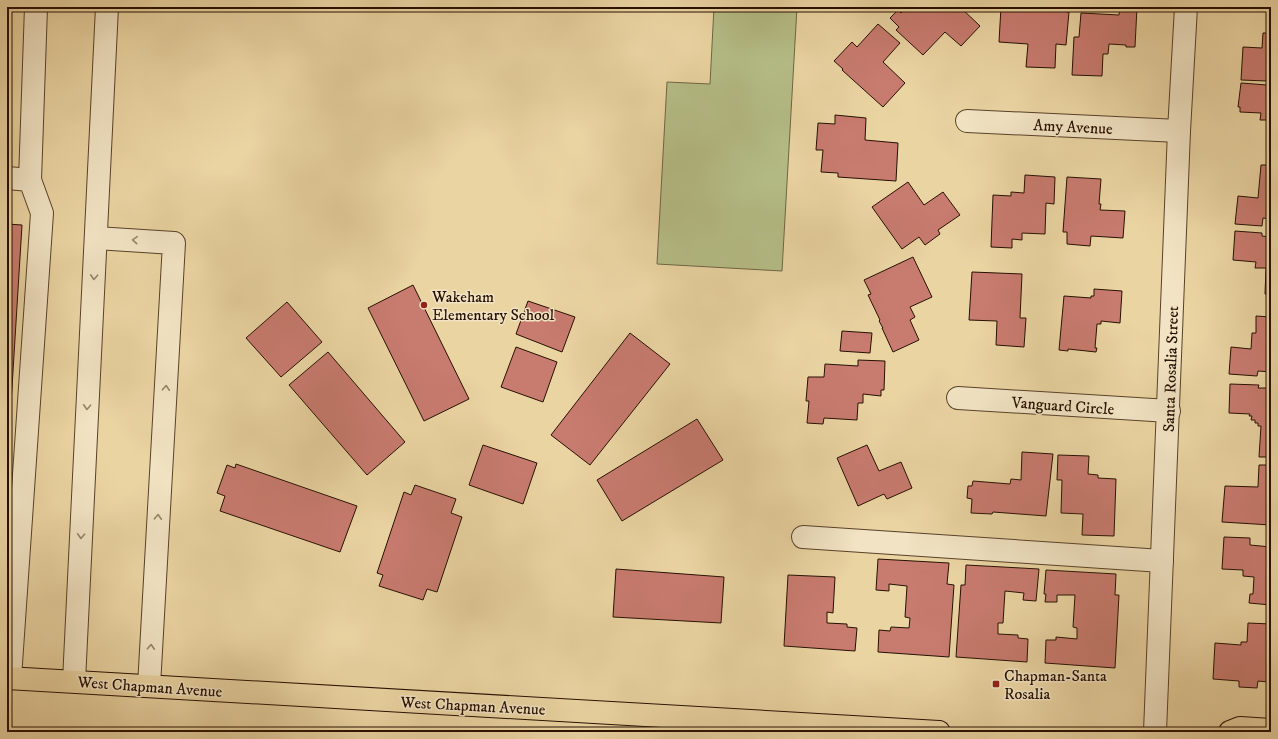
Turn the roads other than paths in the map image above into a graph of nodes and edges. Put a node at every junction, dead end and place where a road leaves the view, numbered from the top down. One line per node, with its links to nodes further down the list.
1 (36, 7): 7 (street)
2 (106, 7): 8 (street)
3 (1186, 7): 5 (street, Santa Rosalia Street)
4 (967, 121): 5 (street, Amy Avenue)
5 (1179, 131): 10 (street, Santa Rosalia Street)
6 (7, 178): 7 (street)
7 (30, 180): 13 (street)
8 (96, 238): 14 (street, one-way to 14); 15 (street, one-way to 8)
9 (958, 398): 10 (street, Vanguard Circle)
10 (1169, 411): 12 (street, Santa Rosalia Street)
11 (803, 537): 12 (street)
12 (1162, 561): 18 (street, Santa Rosalia Street)
13 (8, 678): 14 (main road, West Chapman Avenue)
14 (74, 681): 15 (main road, West Chapman Avenue)
15 (149, 686): 17 (main road, West Chapman Avenue)
16 (1271, 730): 19 (main road)
17 (939, 732)
18 (1154, 732)
19 (1230, 732)

